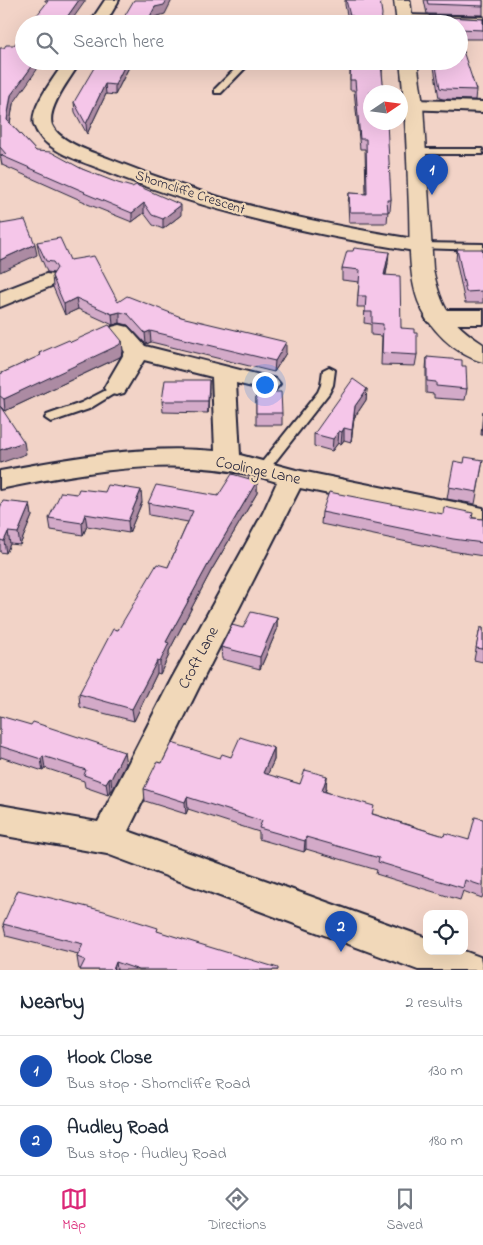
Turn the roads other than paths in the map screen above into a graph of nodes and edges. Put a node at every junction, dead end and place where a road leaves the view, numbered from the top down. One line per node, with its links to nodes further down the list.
1 (112, 0): 3 (street)
2 (402, 0): 4 (street)
3 (103, 15)
4 (404, 15)
5 (468, 22): 6 (street)
6 (483, 22)
7 (67, 70): 15 (street, Shorncliffe Crescent)
8 (239, 70): 10 (lane)
9 (409, 70): 11 (street)
10 (218, 91)
11 (414, 105): 12 (street); 13 (street)
12 (483, 107)
13 (416, 152): 14 (lane); 15 (street)
14 (482, 152)
15 (420, 246): 16 (lane); 19 (street)
16 (483, 246)
17 (46, 280): 18 (street)
18 (0, 300)
19 (436, 317): 20 (street); 23 (street)
20 (483, 317)
21 (120, 332): 22 (street)
22 (137, 351): 25 (street); 27 (street)
23 (483, 355)
24 (329, 370): 30 (lane)
25 (224, 374): 26 (street); 29 (street)
26 (268, 384)
27 (116, 388): 28 (lane)
28 (51, 418)
29 (228, 461): 30 (street, Coolinge Lane); 32 (street, Coolinge Lane)
30 (263, 468): 31 (street, Coolinge Lane)
31 (292, 478): 33 (street, Coolinge Lane); 35 (street, Croft Lane)
32 (0, 480)
33 (483, 517)
34 (3, 825): 35 (street)
35 (107, 839): 36 (street)
36 (467, 970)

